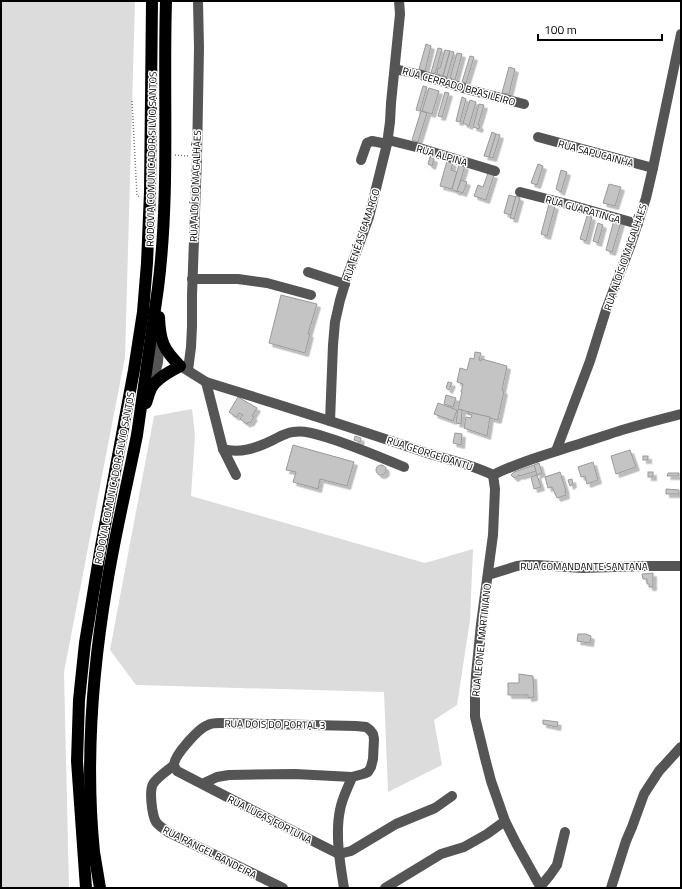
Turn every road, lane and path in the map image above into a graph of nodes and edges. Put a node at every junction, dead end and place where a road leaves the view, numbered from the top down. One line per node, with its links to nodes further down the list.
1 (152, 1): 45 (highway, RODOVIA COMUNICADOR SILVIO SANTOS)
2 (166, 1): 20 (highway, RODOVIA COMUNICADOR SILVIO SANTOS)
3 (198, 1): 18 (street, RUA ALOÍSIO MAGALHÃES)
4 (400, 1): 6 (street, RUA ENÉAS CAMARGO)
5 (681, 34): 12 (street, RUA ALOÍSIO MAGALHÃES)
6 (395, 69): 8 (street, RUA CERRADO BRASILEIRO); 10 (street, RUA ENÉAS CAMARGO)
7 (132, 101): 15 (path)
8 (524, 104)
9 (538, 137): 12 (street, RUA SAPUCAINHA)
10 (387, 142): 11 (street, RUA ALPINA); 13 (street, RUA ALPINA); 19 (street, RUA ENÉAS CAMARGO)
11 (361, 160)
12 (653, 168): 16 (street, RUA ALOÍSIO MAGALHÃES)
13 (495, 171)
14 (524, 193): 16 (street, RUA GUARATINGA)
15 (143, 197)
16 (638, 224): 30 (street, RUA ALOÍSIO MAGALHÃES)
17 (308, 272): 19 (street)
18 (192, 279): 21 (street); 23 (street, RUA ALOÍSIO MAGALHÃES)
19 (345, 284): 27 (street, RUA ENÉAS CAMARGO)
20 (158, 286): 22 (highway); 28 (highway, RODOVIA COMUNICADOR SILVIO SANTOS)
21 (311, 294)
22 (160, 332): 23 (highway); 25 (street)
23 (184, 368): 24 (street, RUA GEORGE DANTU); 25 (highway)
24 (206, 382): 27 (street, RUA GEORGE DANTU); 29 (street)
25 (152, 388): 28 (highway)
26 (681, 414): 30 (street)
27 (330, 421): 33 (street, RUA GEORGE DANTU)
28 (137, 431): 46 (highway, RODOVIA COMUNICADOR SILVIO SANTOS)
29 (223, 449): 31 (street); 32 (street)
30 (556, 451): 33 (street)
31 (404, 467)
32 (236, 475)
33 (493, 475): 35 (street, RUA LEONEL MARTINIANO)
34 (681, 566): 35 (street, RUA COMANDANTE SANTANA)
35 (488, 575): 41 (street, RUA LEONEL MARTINIANO)
36 (681, 747): 50 (street)
37 (174, 765): 38 (street, RUA DOIS DO PORTAL 3); 39 (street); 47 (street, RUA RANGEL BANDEIRA)
38 (352, 777): 39 (street); 43 (street)
39 (202, 784): 43 (street, RUA LUCAS FORTUNA)
40 (452, 796): 43 (street)
41 (505, 821): 44 (street, RUA LEONEL MARTINIANO); 49 (street)
42 (566, 832): 44 (street)
43 (339, 854): 48 (street)
44 (540, 887)
45 (86, 888)
46 (100, 888)
47 (283, 888)
48 (344, 888)
49 (385, 888)
50 (611, 888)

